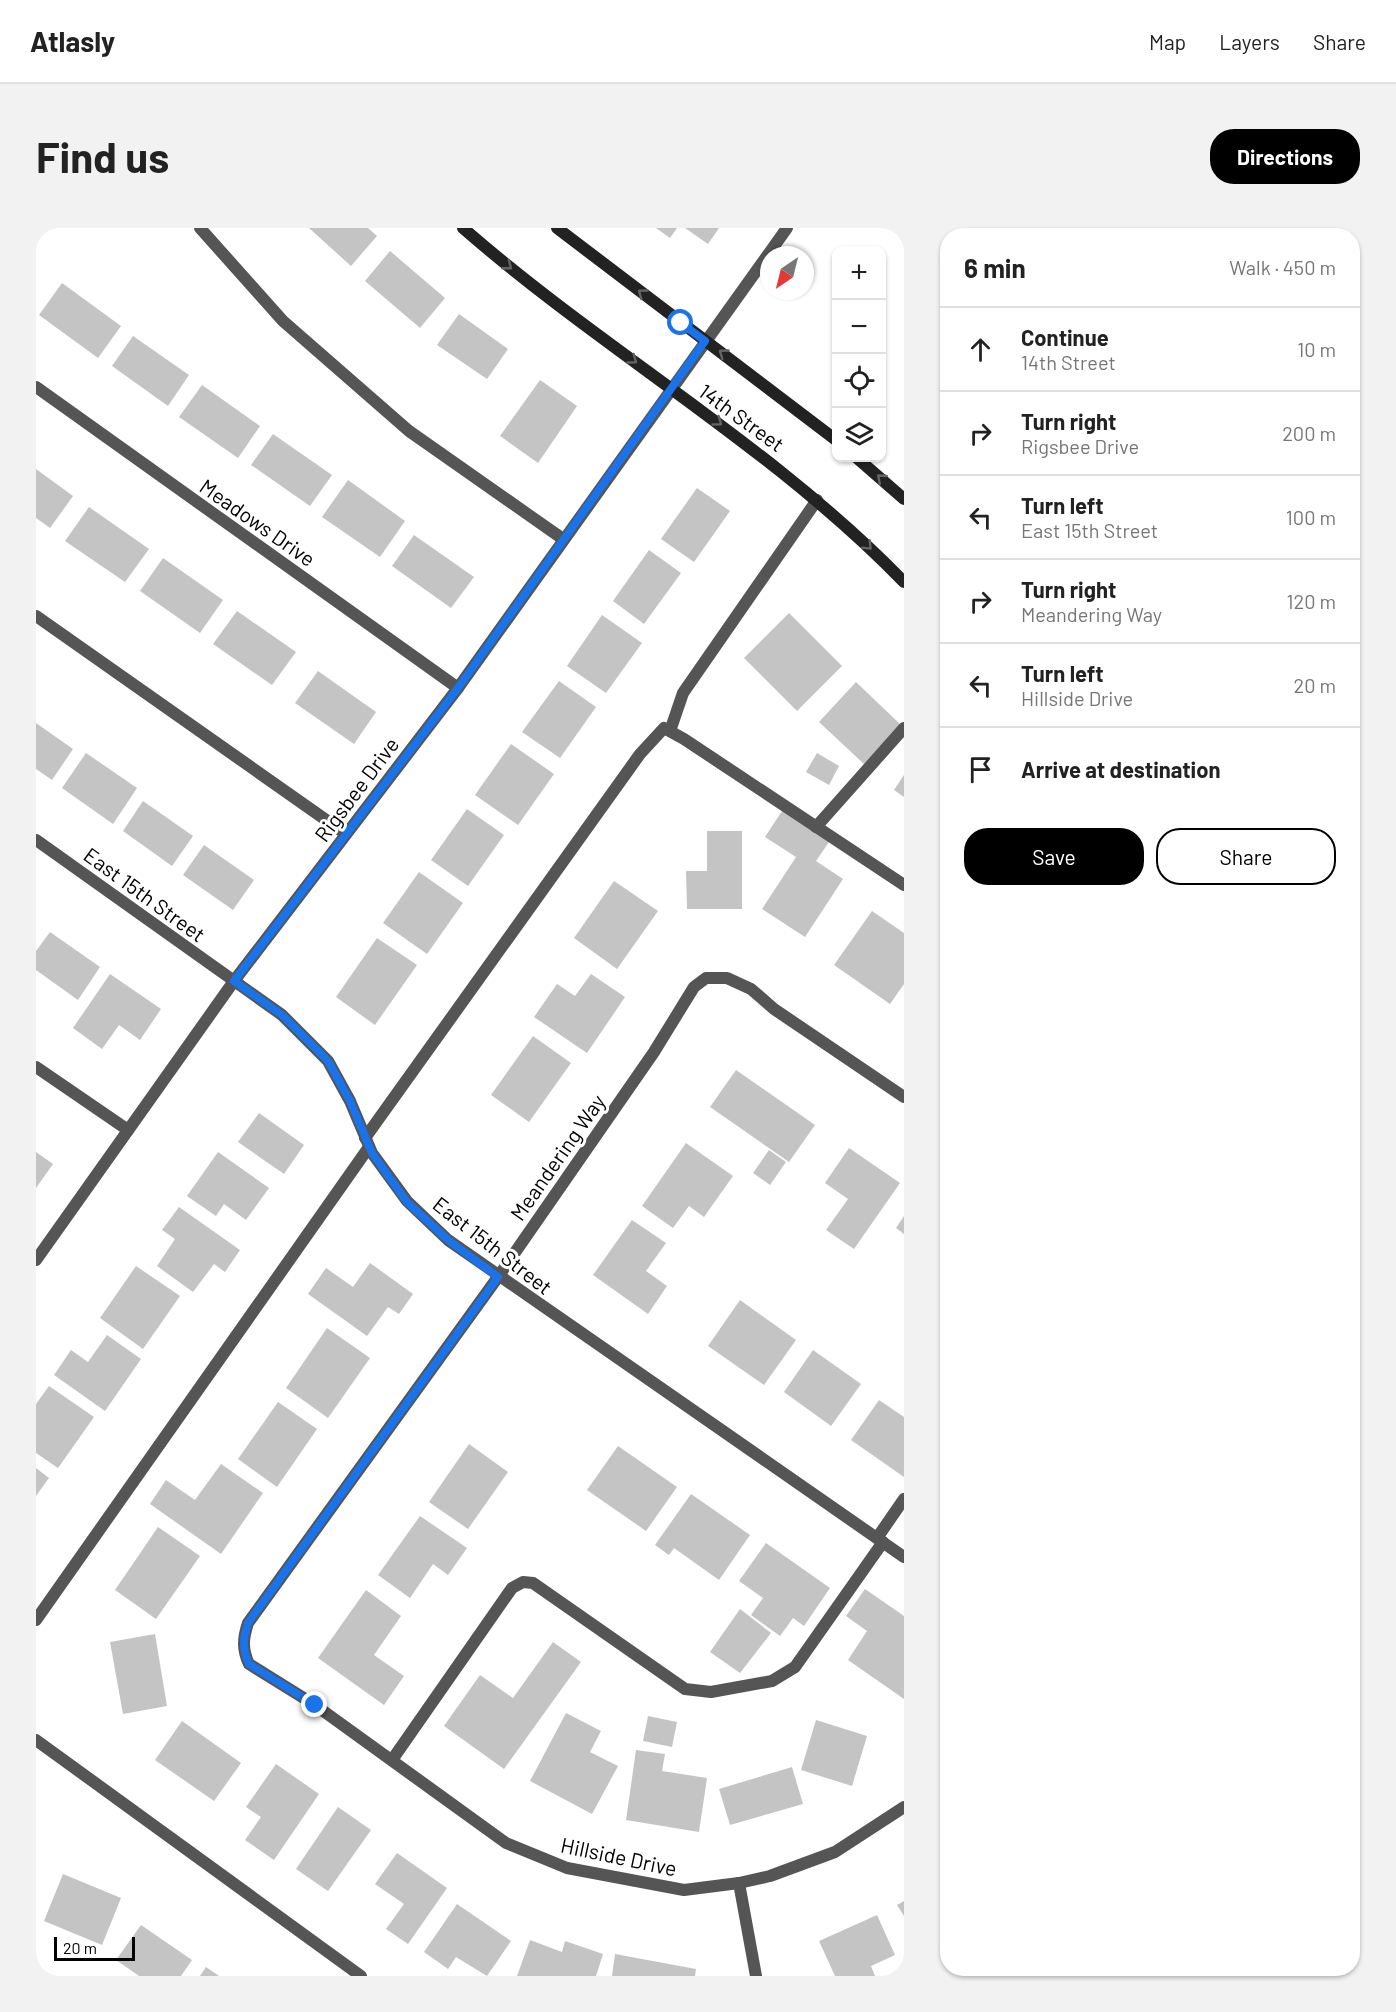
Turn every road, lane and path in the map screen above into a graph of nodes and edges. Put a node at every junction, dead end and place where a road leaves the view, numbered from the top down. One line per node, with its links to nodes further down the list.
1 (200, 228): 12 (street)
2 (463, 228): 7 (main road, 14th Street, one-way to 7)
3 (557, 228): 5 (main road, 14th Street, one-way to 3)
4 (787, 228): 5 (street, Rigsbee Drive)
5 (705, 341): 7 (street, Rigsbee Drive); 8 (main road, 14th Street, one-way to 5)
6 (36, 387): 15 (street, Meadows Drive)
7 (670, 388): 11 (main road, 14th Street, one-way to 11); 12 (street, Rigsbee Drive)
8 (832, 436)
9 (862, 462): 10 (main road, one-way to 9)
10 (904, 499)
11 (817, 500): 13 (main road, 14th Street, one-way to 13); 17 (street)
12 (563, 539): 15 (street, Rigsbee Drive)
13 (904, 582)
14 (36, 616): 19 (street)
15 (458, 688): 19 (street, Rigsbee Drive)
16 (904, 728): 18 (street)
17 (670, 731): 18 (street); 26 (street)
18 (816, 826): 21 (street)
19 (346, 834): 22 (street, Rigsbee Drive)
20 (36, 840): 22 (street, East 15th Street)
21 (904, 885)
22 (234, 981): 25 (street, Rigsbee Drive); 26 (street, East 15th Street)
23 (36, 1066): 25 (street)
24 (904, 1097): 28 (street, Meandering Way)
25 (128, 1130): 27 (street, Rigsbee Drive)
26 (367, 1142): 28 (street, East 15th Street); 32 (street)
27 (36, 1260)
28 (498, 1277): 30 (street, East 15th Street); 33 (street, Meandering Way)
29 (904, 1499): 30 (street)
30 (880, 1540): 31 (street, East 15th Street); 35 (street)
31 (904, 1557)
32 (36, 1620)
33 (243, 1639): 35 (street, Hillside Drive)
34 (36, 1740): 38 (street)
35 (392, 1760): 37 (street, Hillside Drive)
36 (904, 1807): 37 (street, Hillside Drive)
37 (739, 1883): 39 (street)
38 (361, 1976)
39 (756, 1976)

